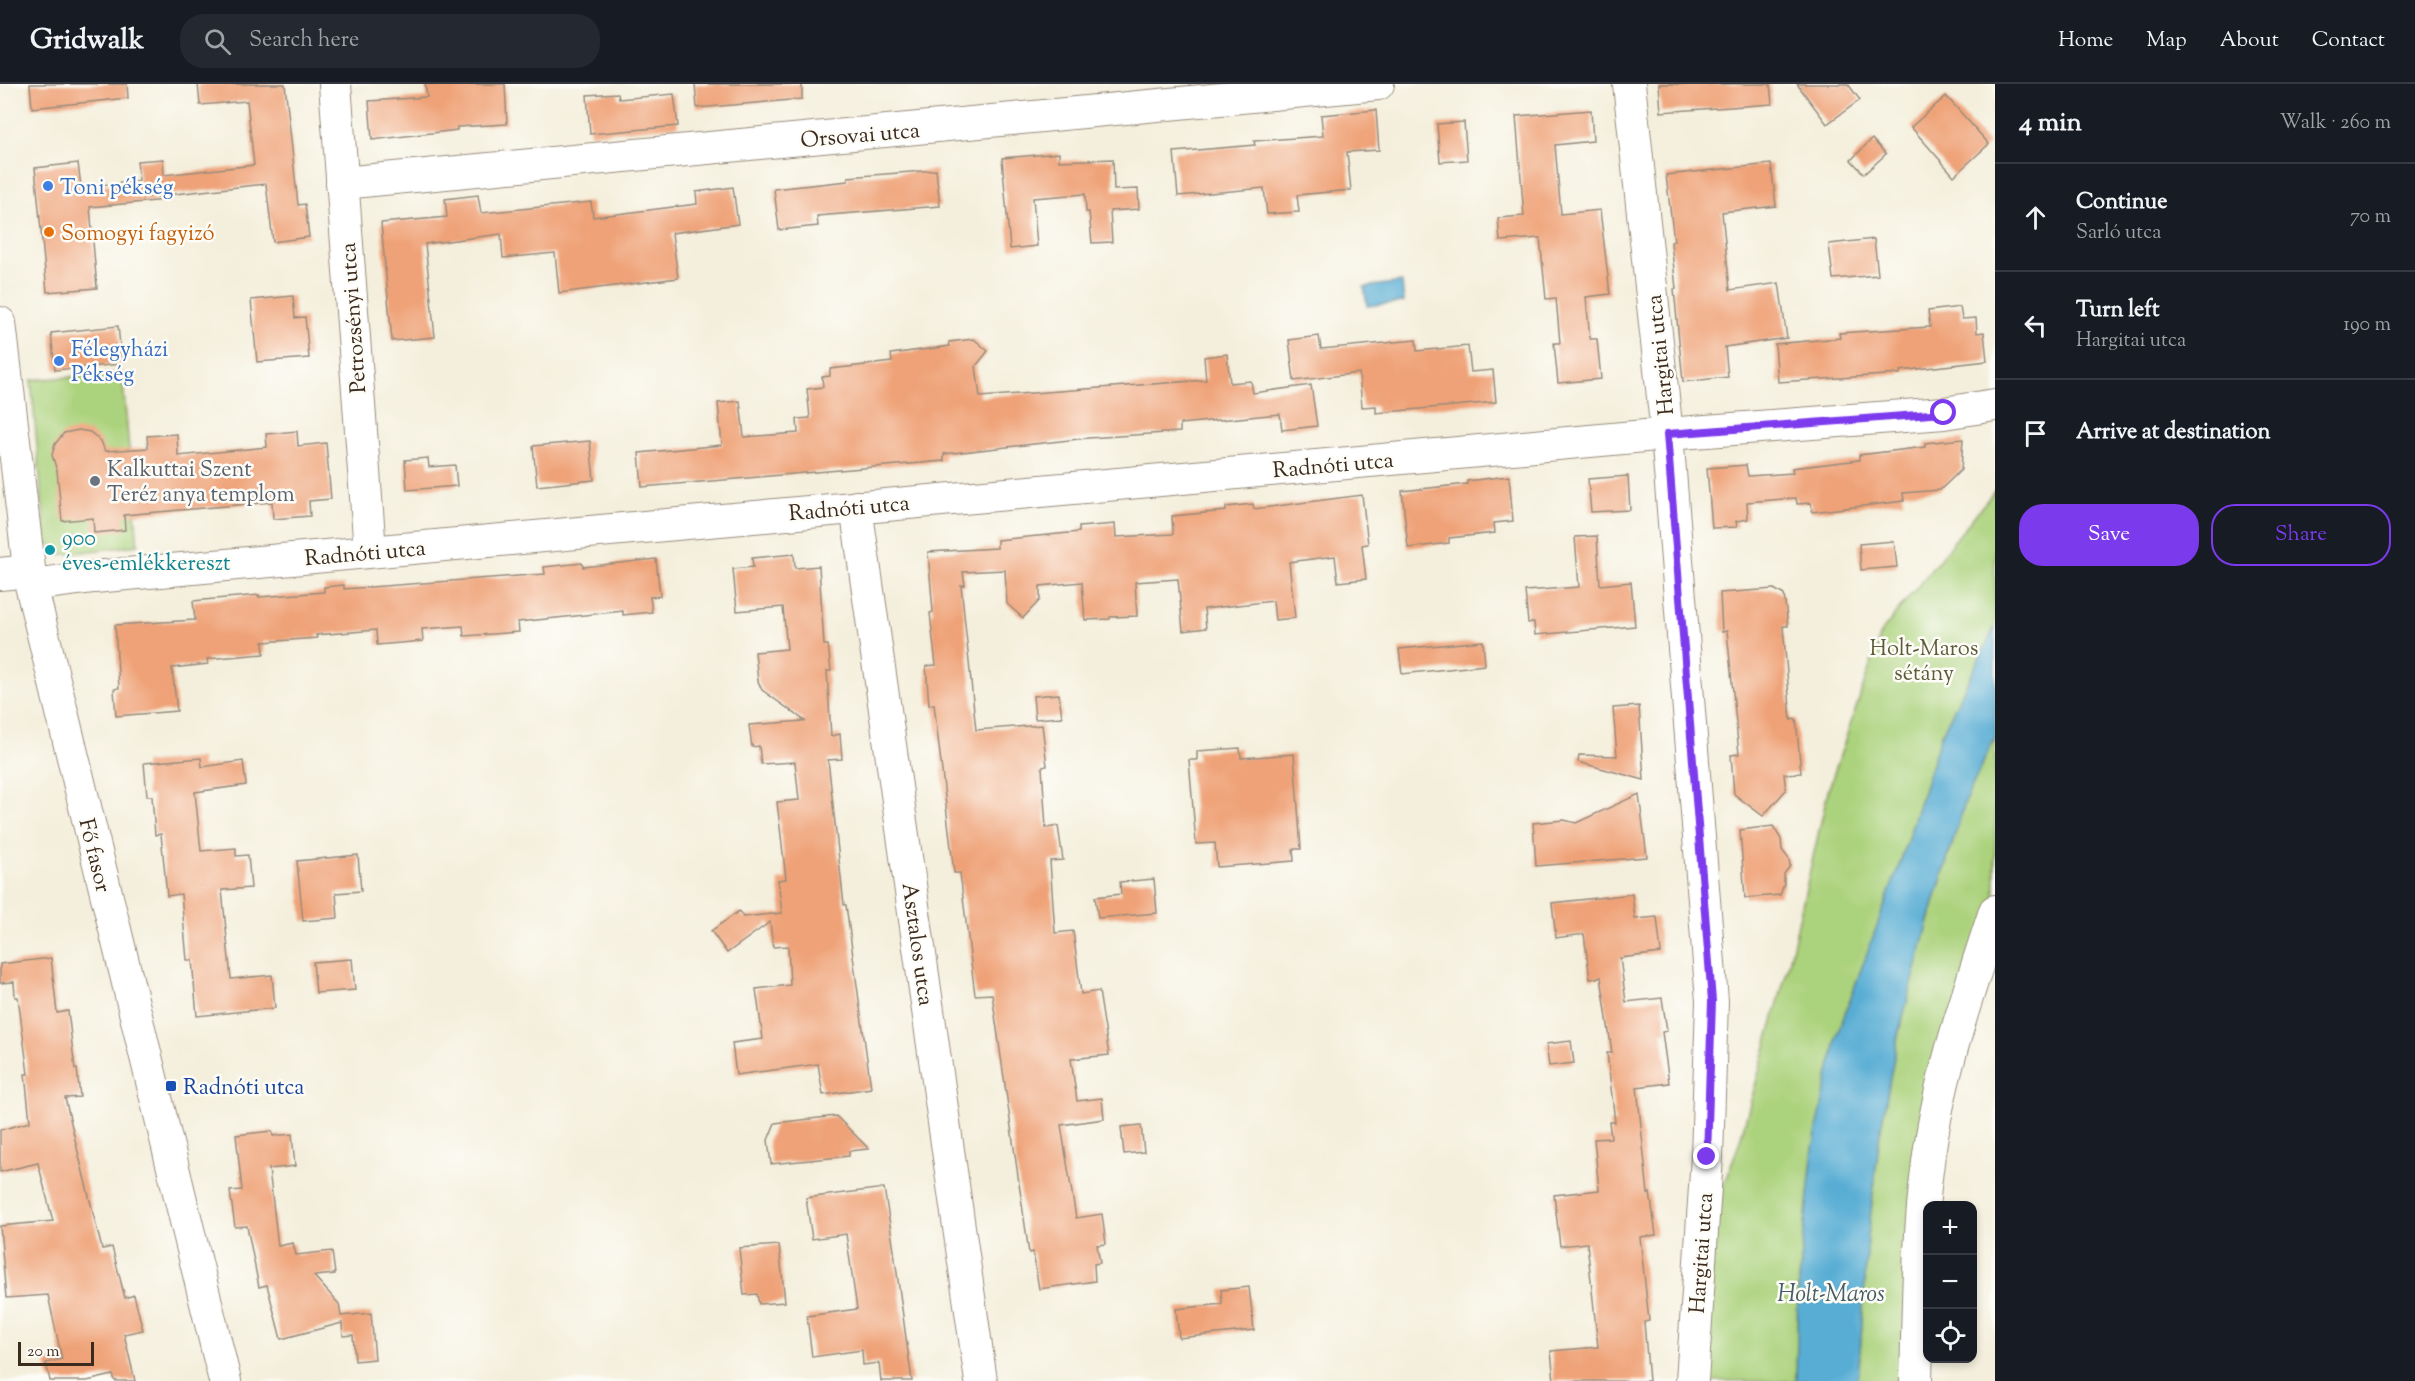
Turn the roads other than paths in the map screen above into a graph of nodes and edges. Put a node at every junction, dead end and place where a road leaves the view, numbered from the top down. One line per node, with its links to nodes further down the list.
1 (334, 84): 4 (street, Petrozsényi utca)
2 (1378, 84): 4 (street, Orsovai utca)
3 (1629, 84): 7 (street, Hargitai utca)
4 (342, 183): 9 (street, Petrozsényi utca)
5 (0, 323): 10 (street, Fő fasor)
6 (1995, 405): 7 (street, Radnóti utca)
7 (1667, 434): 8 (street, Radnóti utca); 14 (street, Hargitai utca)
8 (856, 507): 9 (street, Radnóti utca); 13 (street, Asztalos utca)
9 (370, 552): 10 (street, Radnóti utca)
10 (20, 576): 12 (street, Fő fasor)
11 (1995, 911): 15 (street)
12 (225, 1381)
13 (981, 1381)
14 (1692, 1381)
15 (1916, 1381)

